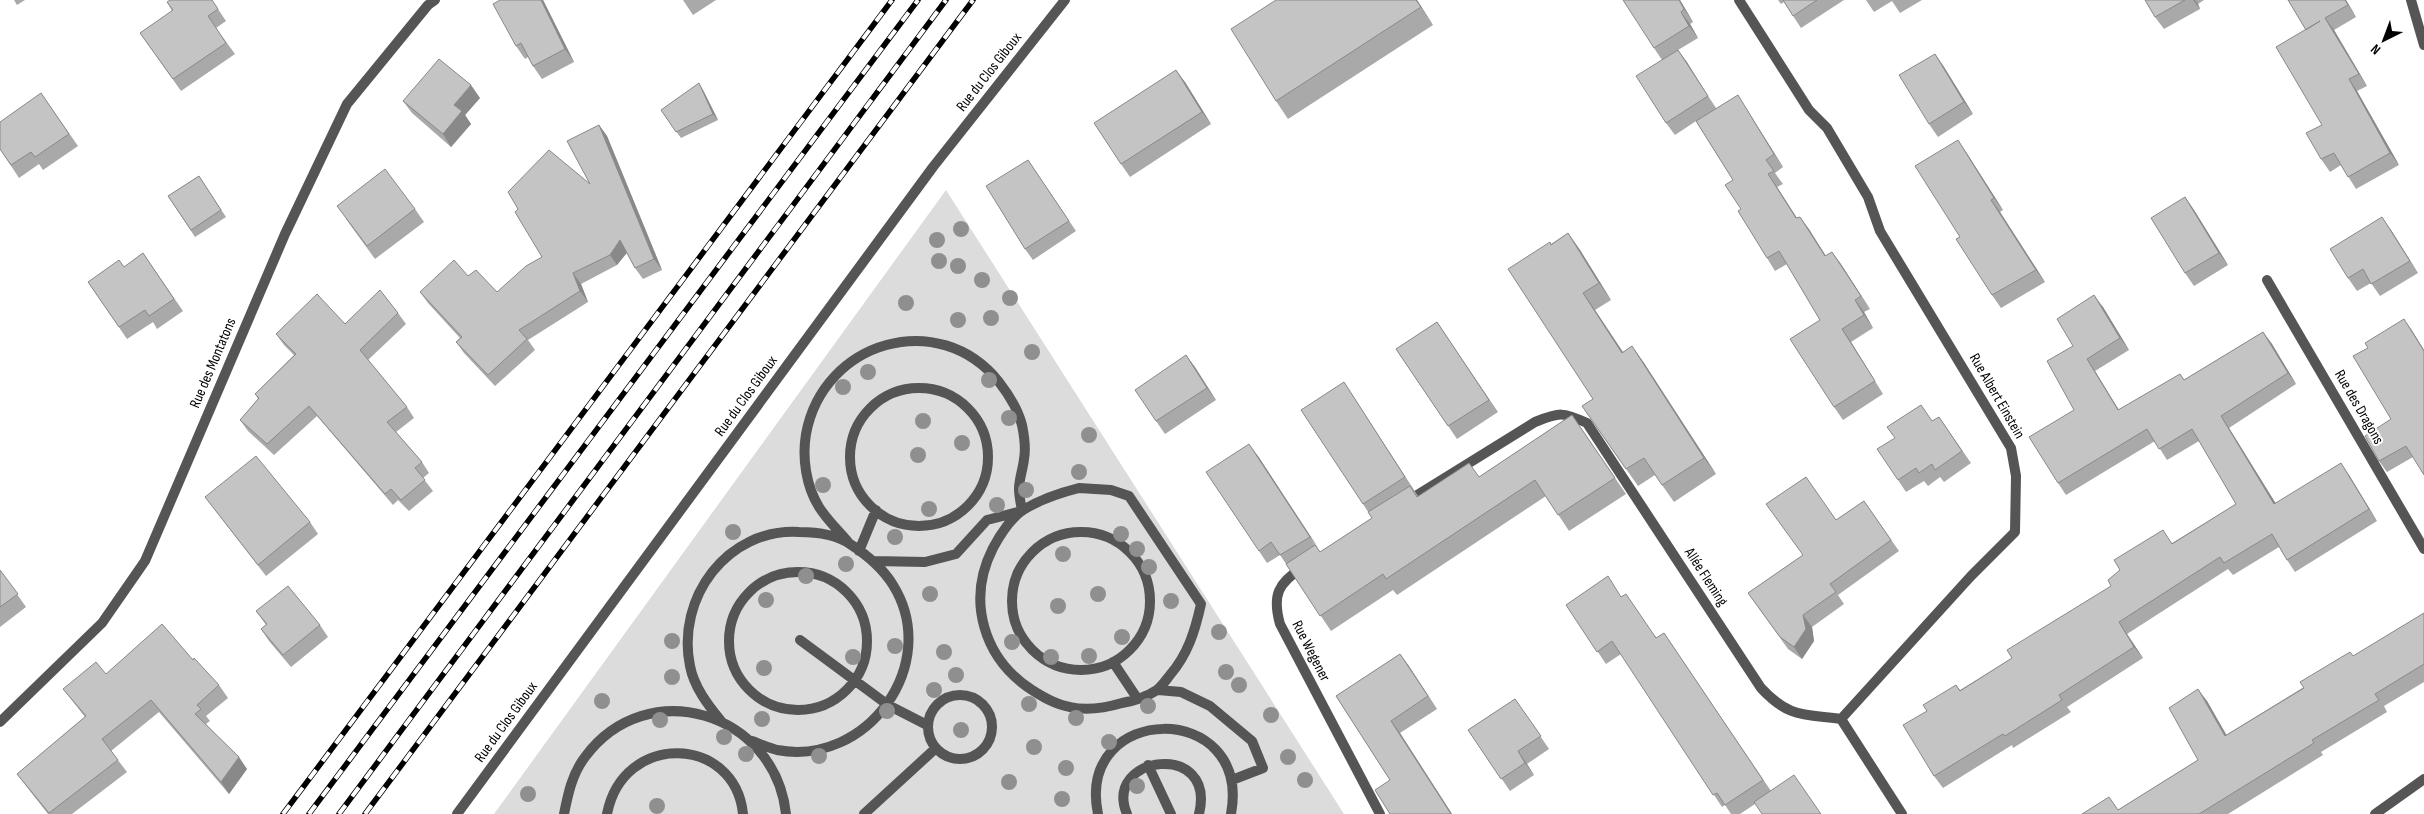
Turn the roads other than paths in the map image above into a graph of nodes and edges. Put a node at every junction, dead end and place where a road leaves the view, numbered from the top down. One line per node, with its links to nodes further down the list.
1 (435, 0): 23 (street, Rue des Montatons)
2 (1065, 0): 30 (street, Rue du Clos Giboux)
3 (1739, 0): 21 (street, Rue Albert Einstein)
4 (2411, 0): 5 (street)
5 (2424, 44)
6 (2268, 280): 11 (street, Rue des Dragons)
7 (876, 510): 7 (street); 12 (street)
8 (1395, 510): 21 (street, Allée Fleming)
9 (1022, 512): 10 (street); 13 (street); 18 (street); 19 (street)
10 (848, 542): 12 (street); 22 (street)
11 (2424, 549)
12 (859, 550): 13 (street)
13 (874, 561): 20 (street)
14 (1312, 561): 41 (street, Rue Wegener)
15 (800, 640): 17 (street)
16 (1113, 662): 16 (street); 19 (street)
17 (854, 681): 17 (street); 20 (street)
18 (1158, 690): 19 (street); 29 (street)
19 (1137, 698)
20 (888, 705): 24 (street); 25 (street)
21 (1841, 719): 42 (street)
22 (721, 721): 25 (street); 31 (street)
23 (0, 722)
24 (927, 725): 26 (street); 26 (street)
25 (752, 741): 34 (street)
26 (936, 748): 35 (street)
27 (1148, 765): 37 (street); 38 (street); 39 (street)
28 (2424, 778): 43 (street)
29 (1232, 780): 36 (street); 40 (street)
30 (457, 814)
31 (564, 814)
32 (607, 814): 33 (street)
33 (743, 814)
34 (786, 814)
35 (864, 814)
36 (1098, 814)
37 (1127, 814)
38 (1171, 814)
39 (1199, 814)
40 (1231, 814)
41 (1380, 814)
42 (1902, 814)
43 (2375, 814)

